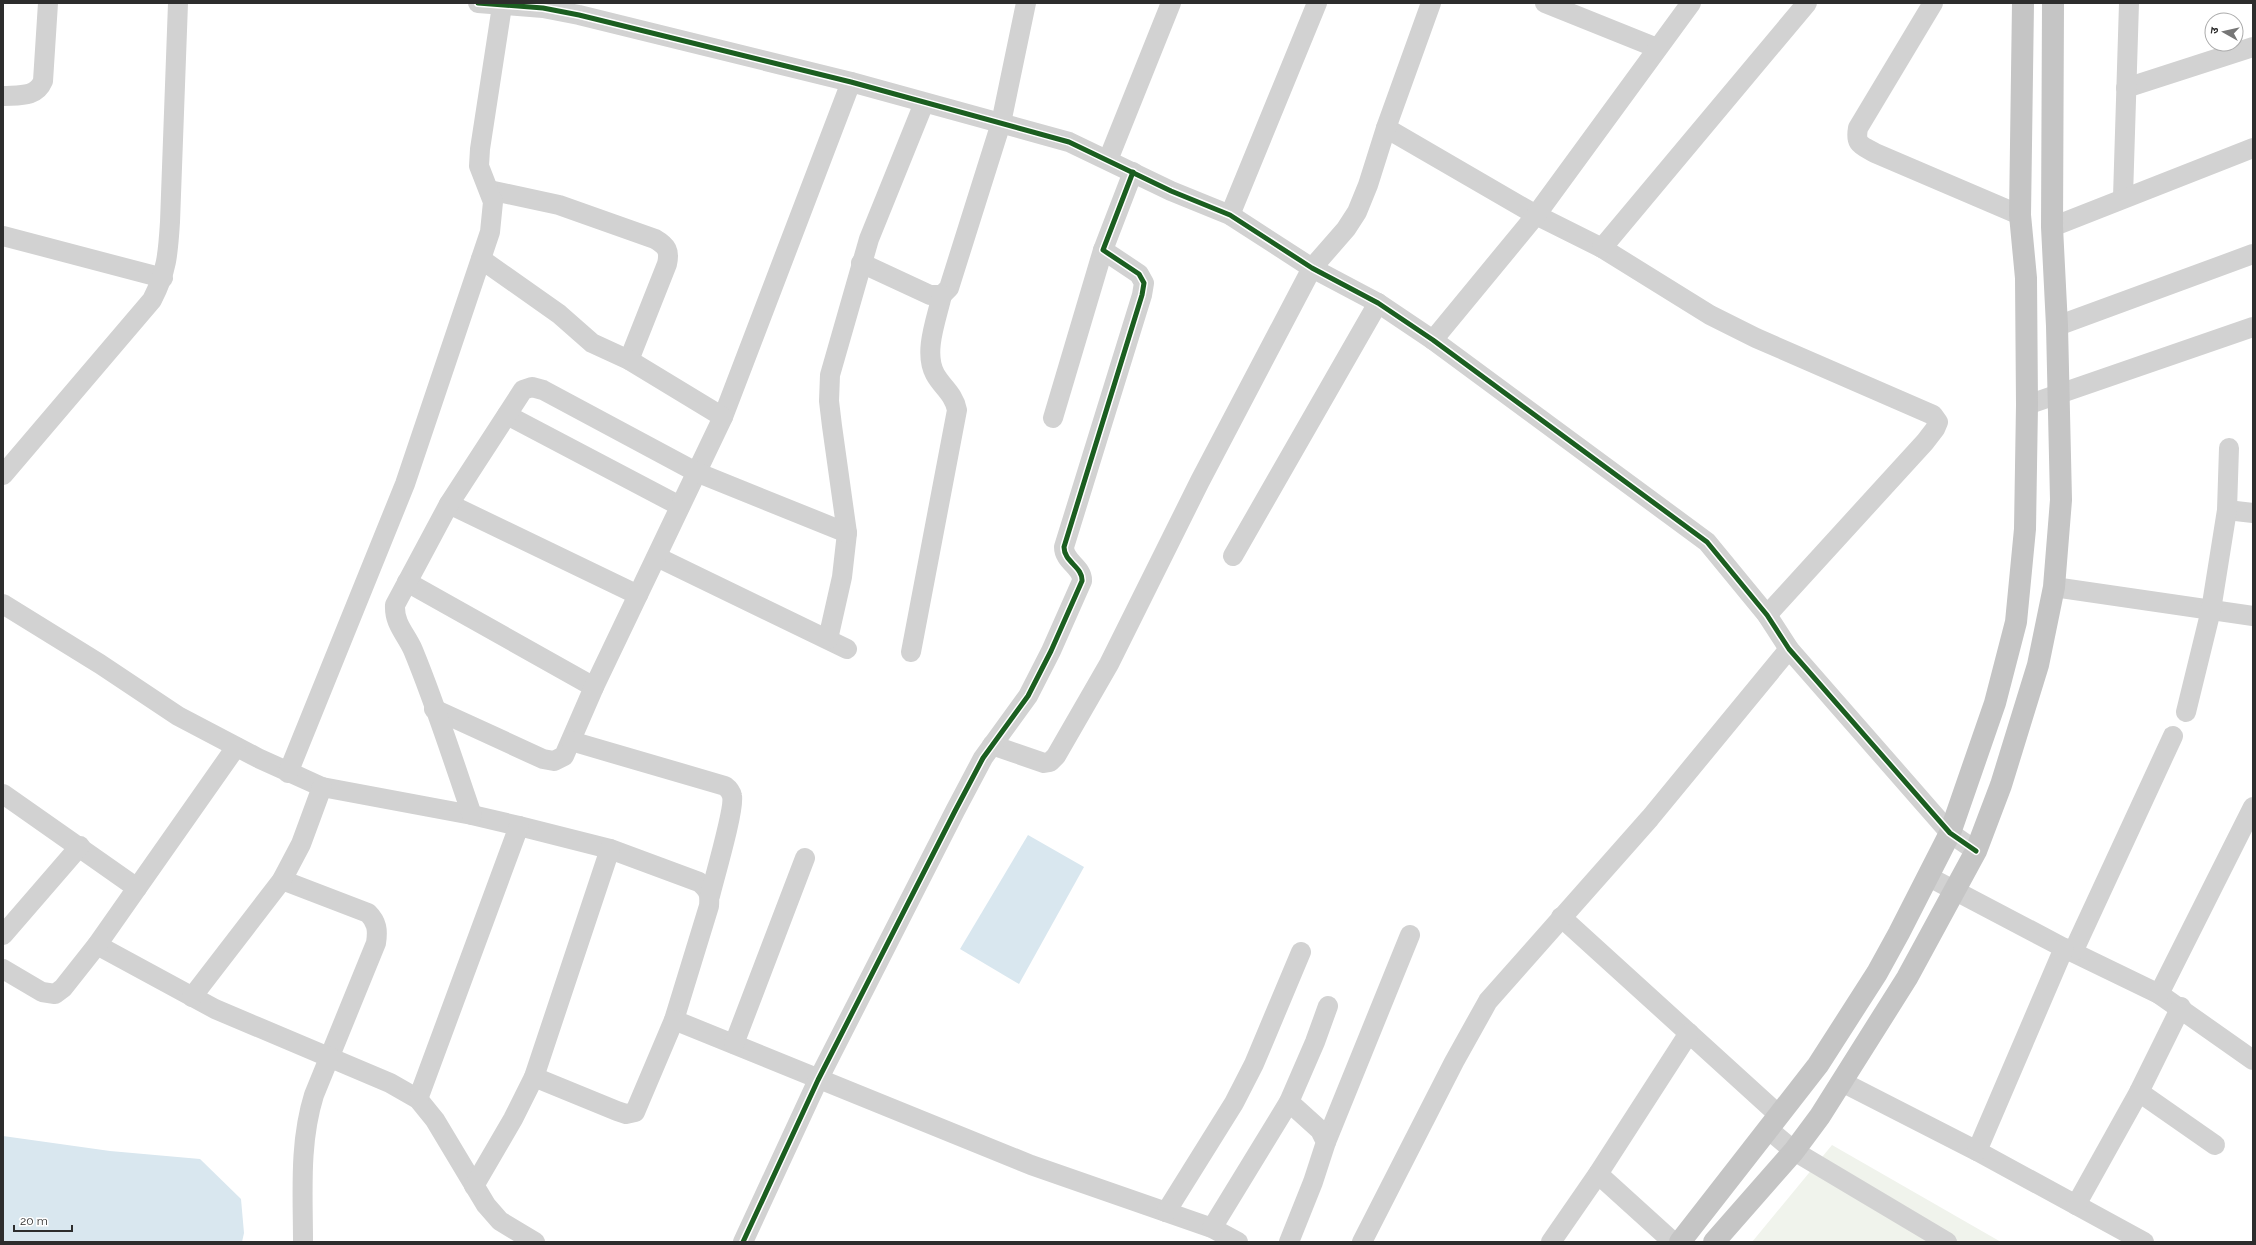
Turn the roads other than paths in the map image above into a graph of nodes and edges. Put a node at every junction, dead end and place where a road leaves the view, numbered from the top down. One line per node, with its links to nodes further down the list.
1 (48, 3): 20 (street)
2 (178, 3): 40 (street)
3 (478, 3): 15 (street)
4 (1026, 3): 22 (street)
5 (1172, 3): 25 (street)
6 (1317, 3): 29 (street)
7 (1431, 3): 23 (street)
8 (1545, 3): 17 (street)
9 (1691, 3): 17 (street)
10 (1808, 3): 34 (street)
11 (1933, 3): 31 (street)
12 (2023, 3): 31 (main road)
13 (2054, 3): 32 (main road)
14 (2129, 3): 19 (street)
15 (507, 5): 18 (street); 27 (street)
16 (2253, 47): 19 (street)
17 (1657, 48): 30 (street)
18 (851, 82): 21 (street); 50 (street)
19 (2126, 88): 28 (street)
20 (3, 96)
21 (924, 103): 22 (street); 38 (street)
22 (1000, 123): 25 (street); 41 (street)
23 (1386, 128): 30 (street); 39 (street)
24 (2253, 148): 28 (street)
25 (1108, 160): 26 (street)
26 (1133, 172): 29 (street); 35 (street)
27 (489, 190): 37 (street); 46 (street)
28 (2123, 197): 32 (street)
29 (1230, 214): 39 (street)
30 (1536, 215): 34 (street); 45 (street)
31 (2020, 215): 48 (main road)
32 (2052, 227): 43 (main road)
33 (3, 236): 40 (street)
34 (1602, 248): 67 (street)
35 (1103, 250): 51 (street); 78 (street)
36 (2253, 254): 43 (street)
37 (481, 259): 46 (street); 80 (street)
38 (861, 263): 41 (street); 59 (street)
39 (1312, 268): 42 (street); 78 (street)
40 (163, 278): 54 (street)
41 (942, 295): 72 (street)
42 (1378, 303): 45 (street); 60 (street)
43 (2058, 326): 47 (main road)
44 (2253, 327): 47 (street)
45 (1432, 340): 67 (street)
46 (629, 360): 50 (street)
47 (2058, 394): 48 (street); 63 (main road)
48 (2027, 405): 86 (main road)
49 (507, 415): 53 (street); 55 (street); 56 (street)
50 (723, 417): 53 (street)
51 (1053, 418)
52 (2229, 448): 57 (street)
53 (696, 472): 56 (street); 59 (street)
54 (3, 475)
55 (449, 504): 62 (street); 64 (street)
56 (680, 506): 61 (street)
57 (2227, 510): 58 (street); 66 (street)
58 (2253, 513)
59 (847, 533): 69 (street)
60 (1233, 556)
61 (657, 557): 64 (street); 69 (street)
62 (407, 582): 73 (street); 74 (street)
63 (2054, 587): 66 (street); 89 (main road)
64 (638, 595): 73 (street)
65 (3, 604): 79 (street)
66 (2211, 610): 68 (street); 75 (street)
67 (1767, 615): 71 (street)
68 (2253, 616)
69 (828, 639): 70 (street)
70 (847, 649)
71 (1789, 649): 86 (street); 96 (street)
72 (911, 652)
73 (594, 687): 77 (street)
74 (434, 709): 77 (street); 84 (street)
75 (2186, 712)
76 (2172, 736): 100 (street)
77 (571, 741): 95 (street)
78 (992, 745): 113 (street)
79 (236, 747): 80 (street); 93 (street)
80 (288, 773): 81 (street)
81 (322, 787): 84 (street); 92 (street)
82 (3, 794): 87 (street)
83 (2253, 807): 103 (street)
84 (472, 815): 85 (street)
85 (519, 826): 88 (street); 116 (street)
86 (1950, 833): 89 (street); 91 (main road)
87 (80, 846): 93 (street); 97 (street)
88 (610, 849): 95 (street); 112 (street)
89 (1976, 851): 94 (main road)
90 (805, 858): 109 (street)
91 (1929, 877): 94 (street); 118 (main road)
92 (282, 880): 104 (street); 110 (street)
93 (137, 888): 99 (street)
94 (1955, 891): 100 (street); 114 (main road)
95 (710, 896): 107 (street)
96 (1561, 917): 108 (street); 133 (street)
97 (3, 935)
98 (1410, 935): 119 (street)
99 (97, 945): 102 (street); 104 (street)
100 (2068, 950): 103 (street); 122 (street)
101 (1301, 952): 126 (street)
102 (3, 969)
103 (2159, 994): 106 (street)
104 (192, 997): 110 (street)
105 (1328, 1006): 117 (street)
106 (2181, 1008): 111 (street); 115 (street)
107 (674, 1020): 109 (street); 112 (street)
108 (1689, 1032): 118 (street); 123 (street)
109 (734, 1044): 113 (street)
110 (331, 1057): 116 (street); 128 (street)
111 (2253, 1060)
112 (534, 1077): 124 (street)
113 (818, 1080): 126 (street); 130 (street)
114 (1842, 1082): 121 (main road); 122 (street)
115 (2139, 1092): 120 (street); 125 (street)
116 (418, 1099): 124 (street)
117 (1289, 1102): 119 (street); 127 (street)
118 (1774, 1122): 121 (street); 136 (main road)
119 (1326, 1142): 132 (street)
120 (2215, 1145)
121 (1794, 1151): 137 (main road); 138 (street)
122 (1977, 1151): 125 (street)
123 (1598, 1174): 134 (street); 135 (street)
124 (474, 1186): 129 (street)
125 (2076, 1205): 139 (street)
126 (1166, 1212): 127 (street)
127 (1212, 1228): 131 (street)
128 (303, 1242)
129 (535, 1242)
130 (743, 1242)
131 (1238, 1242)
132 (1288, 1242)
133 (1362, 1242)
134 (1551, 1242)
135 (1673, 1242)
136 (1680, 1242)
137 (1714, 1242)
138 (1948, 1242)
139 (2144, 1242)

